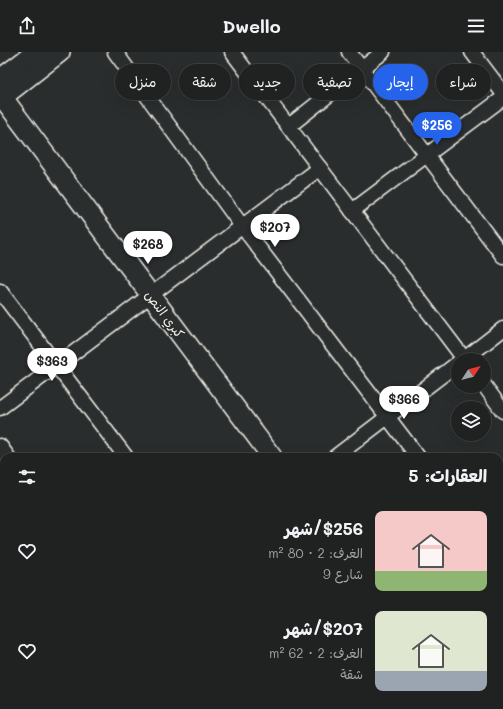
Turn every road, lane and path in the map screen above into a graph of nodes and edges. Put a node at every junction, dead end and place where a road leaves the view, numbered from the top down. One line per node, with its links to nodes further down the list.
1 (36, 52): 11 (street)
2 (60, 52): 11 (street)
3 (115, 52): 19 (street)
4 (232, 52): 15 (street)
5 (349, 52): 8 (street)
6 (383, 52): 9 (street)
7 (472, 52): 12 (street)
8 (357, 64)
9 (365, 66)
10 (365, 74): 16 (street)
11 (1, 92): 22 (street, كبري النص)
12 (503, 93)
13 (503, 98): 16 (street)
14 (321, 100): 15 (street)
15 (288, 126): 17 (street)
16 (427, 154): 18 (street); 20 (street)
17 (320, 168): 18 (street); 19 (street)
18 (352, 211): 24 (street)
19 (242, 226): 22 (street); 31 (street)
20 (503, 256)
21 (0, 291): 26 (street)
22 (151, 295): 26 (street); 33 (street, كبري النص)
23 (503, 329): 25 (street)
24 (456, 353)
25 (472, 353)
26 (57, 366): 29 (street); 32 (street)
27 (451, 369): 31 (street)
28 (490, 393): 30 (street)
29 (0, 408)
30 (503, 411)
31 (387, 417): 34 (street); 35 (street)
32 (123, 453)
33 (269, 453)
34 (340, 453)
35 (415, 453)

